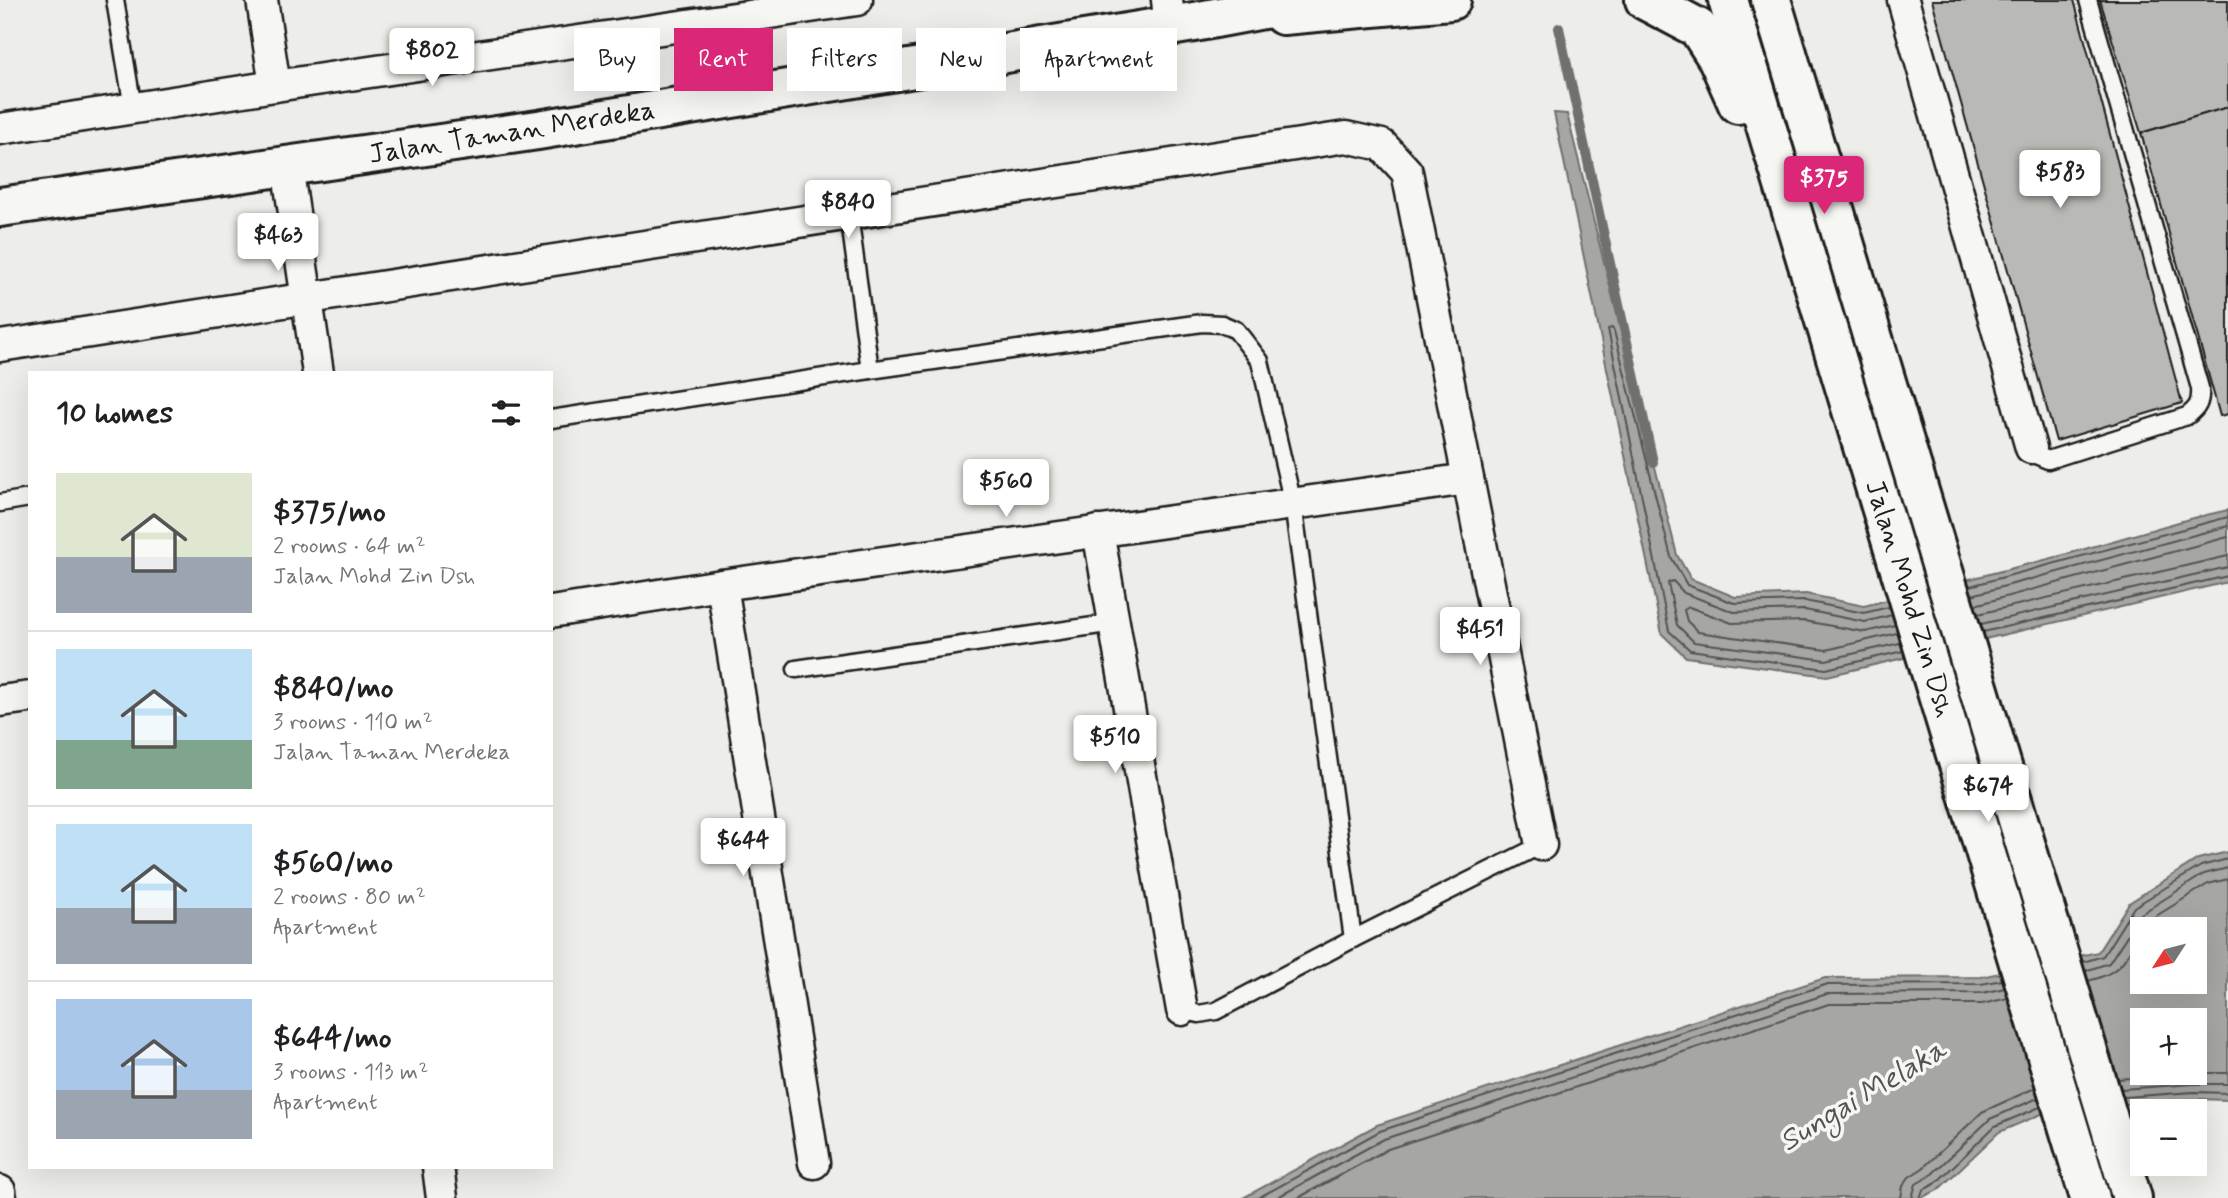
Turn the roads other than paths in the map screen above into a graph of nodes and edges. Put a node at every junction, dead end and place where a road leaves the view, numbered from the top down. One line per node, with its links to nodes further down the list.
1 (116, 0): 15 (lane)
2 (262, 0): 14 (street)
3 (857, 0): 12 (street)
4 (1235, 0): 13 (main road)
5 (1312, 0): 13 (main road, Jalan Taman Merdeka)
6 (1451, 0): 13 (main road)
7 (1645, 0): 20 (main road)
8 (1728, 0): 20 (main road, Jalan Mohd Zin Dsh)
9 (1771, 0): 47 (main road, Jalan Mohd Zin Dsh)
10 (1903, 0): 26 (street)
11 (2088, 0): 26 (lane)
12 (768, 7): 14 (street)
13 (1177, 16): 17 (main road, Jalan Taman Merdeka)
14 (275, 86): 15 (street)
15 (133, 108): 16 (street)
16 (0, 130)
17 (287, 166): 18 (main road, Jalan Taman Merdeka); 21 (street)
18 (0, 207)
19 (849, 214): 21 (street); 23 (lane); 27 (street)
20 (1801, 243): 46 (main road, Jalan Mohd Zin Dsh)
21 (307, 297): 22 (street); 24 (street)
22 (0, 346)
23 (870, 370): 25 (lane); 30 (lane)
24 (318, 371)
25 (553, 419)
26 (2031, 448)
27 (1468, 479): 30 (street); 38 (street)
28 (28, 498): 29 (lane)
29 (0, 503)
30 (1293, 504): 31 (street); 39 (lane)
31 (1098, 531): 32 (street); 34 (street)
32 (722, 585): 33 (street); 41 (street)
33 (553, 612)
34 (1114, 623): 35 (lane); 40 (street)
35 (796, 669)
36 (28, 696): 37 (street)
37 (0, 701)
38 (1541, 845): 39 (lane)
39 (1353, 939): 40 (lane)
40 (1182, 1010)
41 (814, 1163)
42 (438, 1169): 45 (street)
43 (0, 1191): 44 (street)
44 (1, 1198)
45 (442, 1198)
46 (2090, 1198)
47 (2133, 1198)

